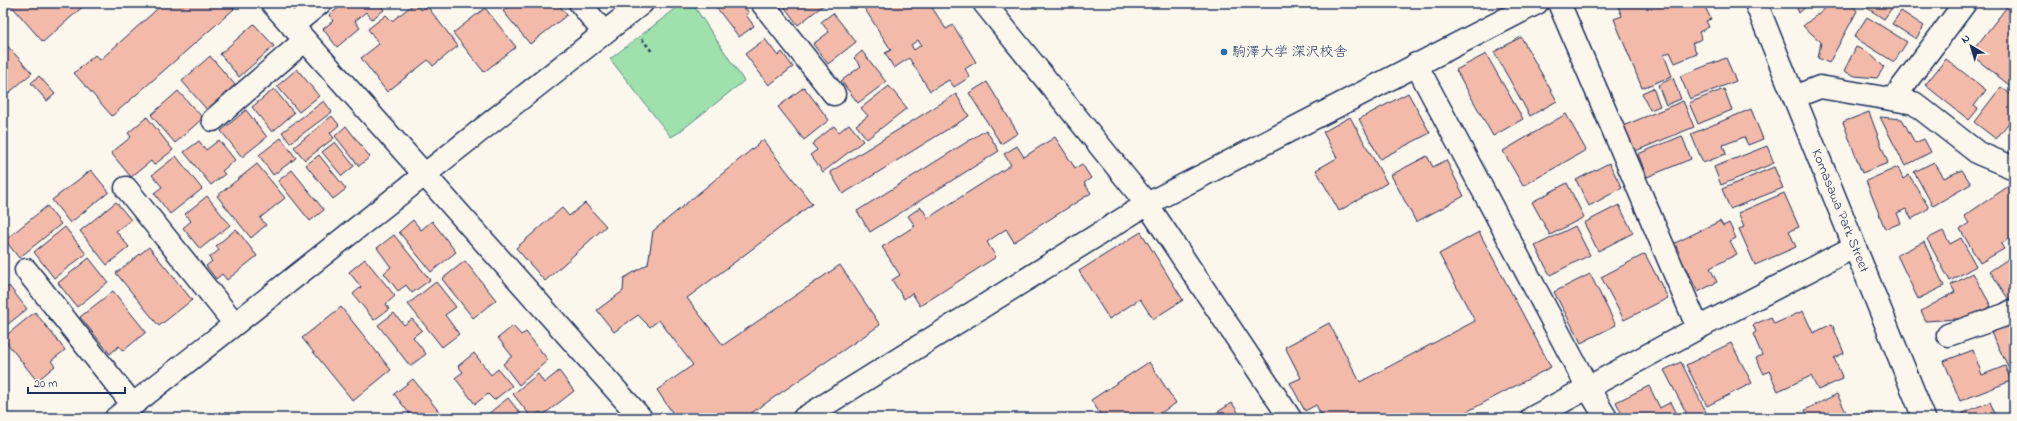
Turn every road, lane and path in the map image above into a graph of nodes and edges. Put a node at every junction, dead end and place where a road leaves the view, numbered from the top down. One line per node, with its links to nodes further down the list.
1 (272, 3): 12 (street)
2 (320, 3): 12 (street)
3 (580, 3): 13 (street)
4 (642, 3): 13 (street)
5 (762, 3): 15 (street)
6 (984, 3): 22 (street)
7 (1538, 3): 11 (street)
8 (1559, 3): 27 (street)
9 (1756, 3): 16 (street, Komasawa Park Street)
10 (1965, 3): 17 (street)
11 (1507, 10): 14 (street)
12 (298, 33): 18 (street); 20 (street)
13 (604, 33): 20 (street)
14 (1416, 64): 22 (street); 29 (street)
15 (834, 94)
16 (1794, 97): 17 (street); 23 (street, Komasawa Park Street)
17 (1894, 98): 19 (street)
18 (213, 120)
19 (2014, 168)
20 (424, 175): 26 (street); 32 (street)
21 (126, 188): 26 (street)
22 (1147, 204): 33 (street); 34 (street)
23 (1854, 246): 27 (street); 37 (street, Komasawa Park Street)
24 (26, 270): 30 (street)
25 (2014, 310): 28 (street)
26 (236, 324): 30 (street)
27 (1698, 328): 29 (street)
28 (1948, 335)
29 (1588, 388): 35 (street); 36 (street)
30 (133, 405): 31 (street)
31 (116, 418)
32 (641, 418)
33 (804, 418)
34 (1290, 418)
35 (1532, 418)
36 (1606, 418)
37 (1924, 418)

